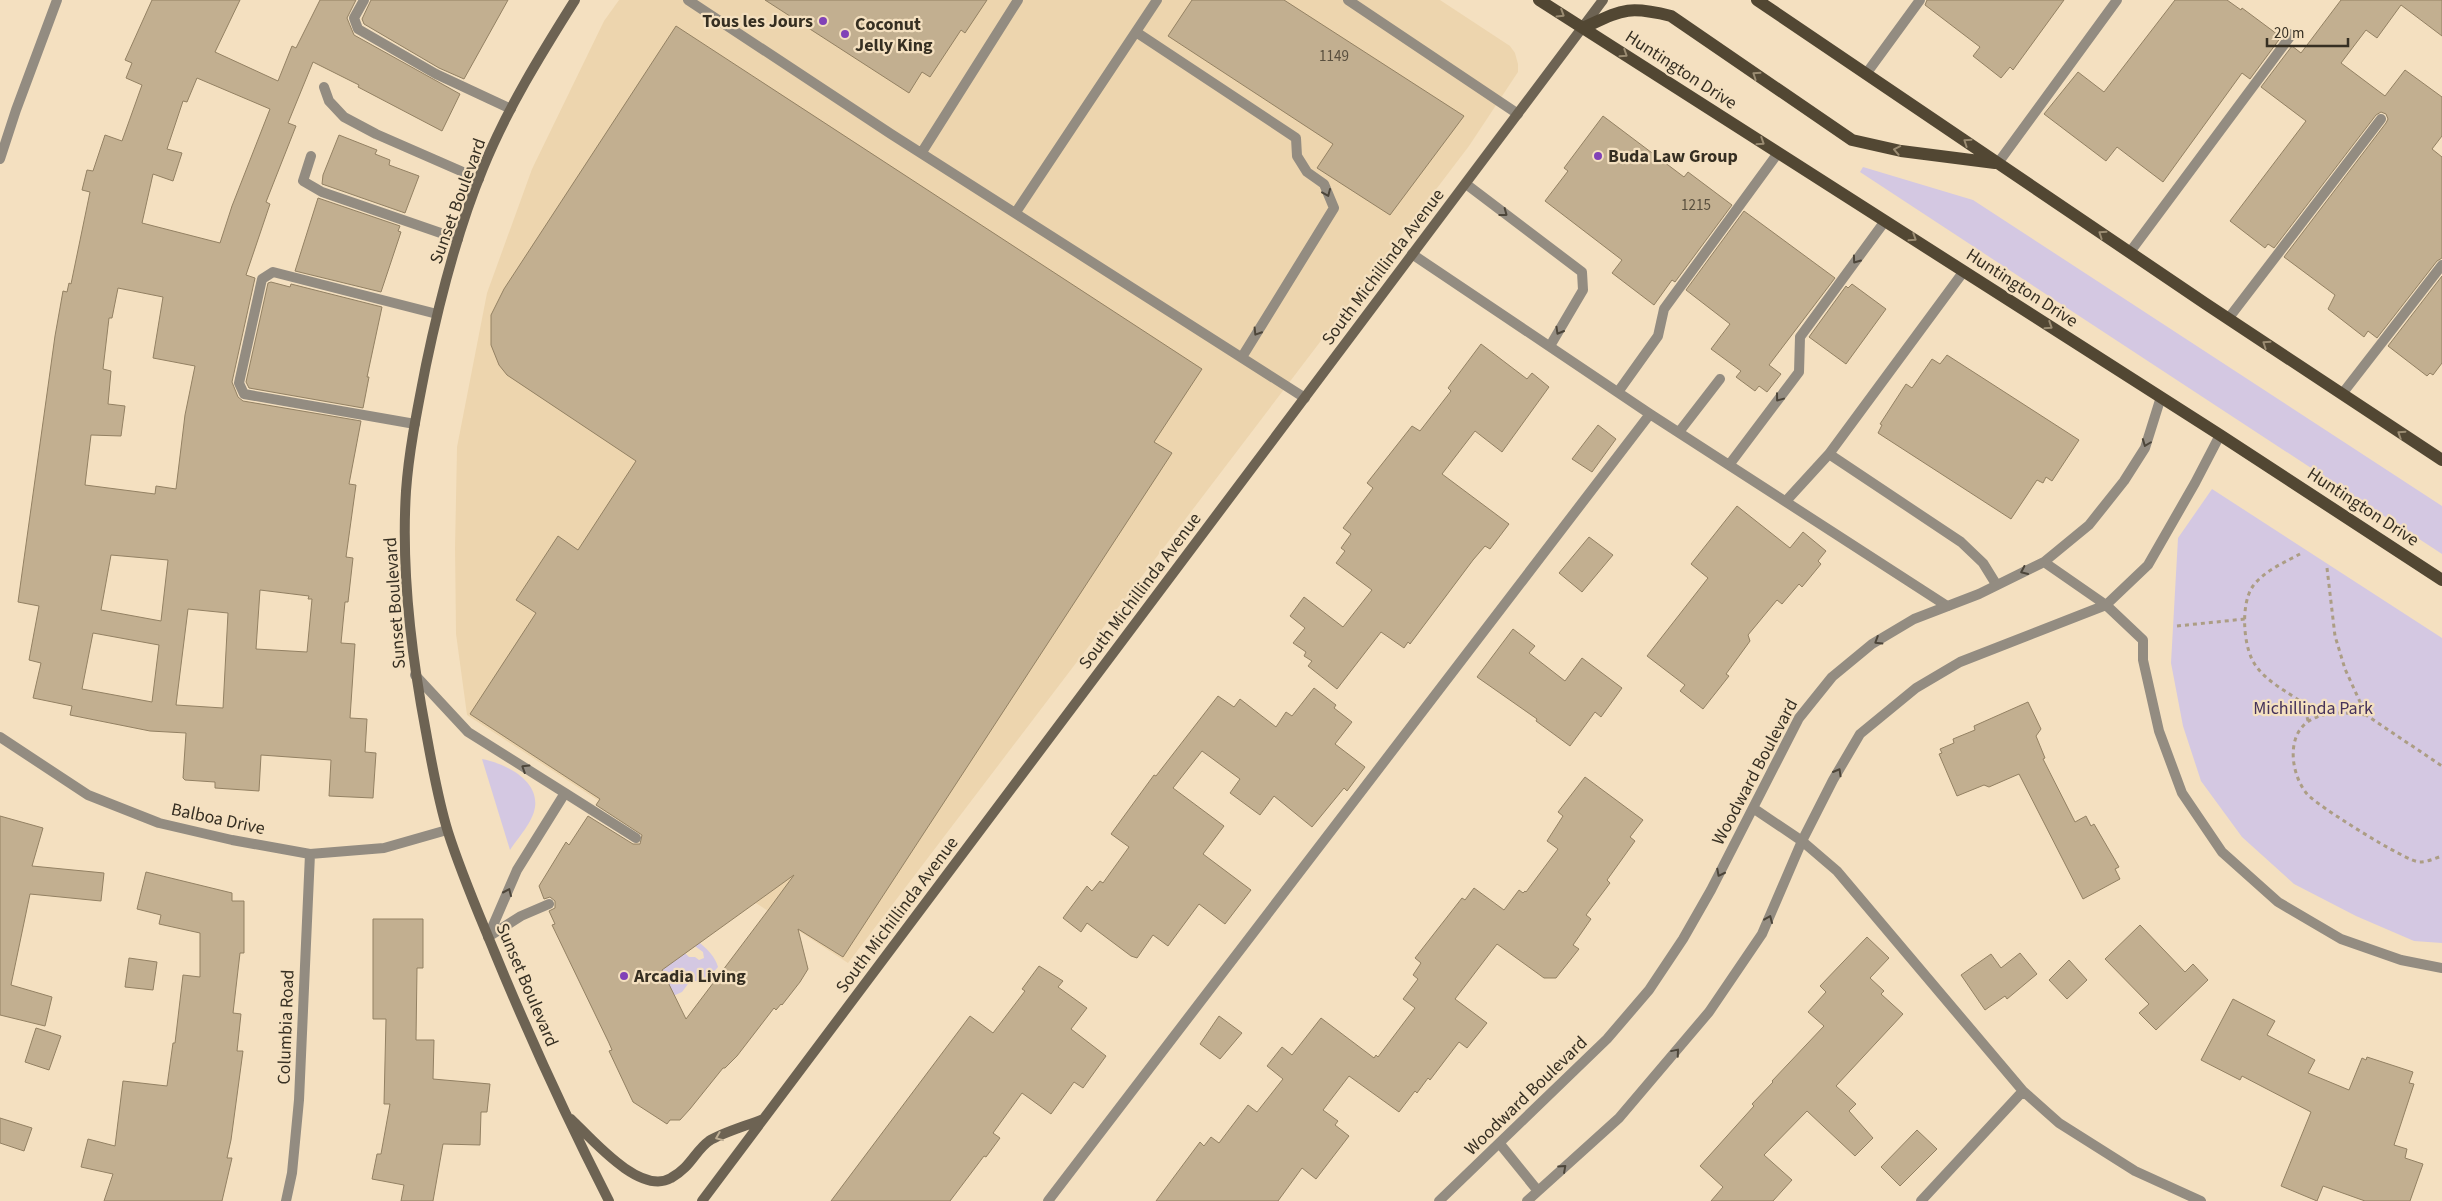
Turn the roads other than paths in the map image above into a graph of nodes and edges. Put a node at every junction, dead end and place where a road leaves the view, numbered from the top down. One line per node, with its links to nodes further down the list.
1 (57, 0): 24 (street)
2 (364, 0): 18 (street)
3 (575, 0): 18 (main road, Sunset Boulevard)
4 (688, 0): 21 (street)
5 (1018, 0): 21 (street)
6 (1157, 0): 14 (street)
7 (1348, 0): 19 (street)
8 (1539, 0): 13 (main road, Huntington Drive, one-way to 13)
9 (1603, 0): 13 (main road, South Michillinda Avenue)
10 (1756, 0): 16 (main road)
11 (1920, 0): 16 (street)
12 (2117, 0): 25 (street)
13 (1583, 28): 19 (main road, South Michillinda Avenue); 22 (main road, Huntington Drive, one-way to 22); 25 (main road, one-way to 13)
14 (1136, 32): 28 (street); 38 (street, one-way to 38)
15 (2292, 34): 31 (street)
16 (1866, 74): 25 (main road, one-way to 16)
17 (324, 87): 26 (street)
18 (511, 109): 26 (main road, Sunset Boulevard)
19 (1518, 114): 27 (main road, South Michillinda Avenue)
20 (2381, 120): 36 (street)
21 (922, 152): 28 (street)
22 (1778, 153): 29 (main road, Huntington Drive); 40 (street)
23 (311, 156): 30 (street)
24 (0, 159)
25 (1998, 163): 31 (main road, one-way to 25)
26 (479, 179): 30 (main road, Sunset Boulevard)
27 (1466, 184): 32 (main road, South Michillinda Avenue); 37 (street, one-way to 37)
28 (1016, 212): 38 (street)
29 (1884, 221): 34 (main road, Huntington Drive, one-way to 34); 50 (street, one-way to 50)
30 (458, 239): 35 (main road, Sunset Boulevard)
31 (2130, 252): 36 (main road)
32 (1412, 254): 37 (street); 43 (main road, South Michillinda Avenue)
33 (2442, 265): 41 (street)
34 (1964, 272): 42 (main road, Huntington Drive, one-way to 42); 48 (street)
35 (437, 314): 45 (main road, Sunset Boulevard); 45 (street)
36 (2228, 318): 41 (main road, one-way to 36)
37 (1550, 346): 40 (street)
38 (1242, 357): 43 (street)
39 (1720, 379): 46 (street)
40 (1618, 392): 44 (street)
41 (2342, 394): 49 (main road, one-way to 41)
42 (2161, 397): 47 (main road, Huntington Drive); 52 (street, Woodward Boulevard, one-way to 52)
43 (1305, 398): 70 (main road, South Michillinda Avenue)
44 (1650, 414): 46 (street); 76 (street)
45 (415, 424): 57 (main road, Sunset Boulevard)
46 (1679, 432): 50 (street)
47 (2220, 435): 53 (main road, Huntington Drive); 55 (street)
48 (1829, 454): 51 (street); 54 (street)
49 (2442, 460)
50 (1729, 464): 51 (street)
51 (1786, 501): 56 (street)
52 (2044, 562): 54 (street, Woodward Boulevard, one-way to 54); 55 (street)
53 (2442, 580)
54 (1996, 584): 56 (street, Woodward Boulevard)
55 (2106, 605): 63 (street, one-way to 55); 67 (street)
56 (1947, 606): 60 (street, Woodward Boulevard, one-way to 60)
57 (415, 675): 59 (street, one-way to 57); 61 (main road, Sunset Boulevard)
58 (0, 737): 64 (street, Balboa Drive)
59 (565, 793): 62 (street); 66 (street, one-way to 59)
60 (1753, 808): 63 (street); 71 (street, Woodward Boulevard, one-way to 71)
61 (447, 830): 64 (street, Balboa Drive); 66 (main road, Sunset Boulevard)
62 (636, 838)
63 (1802, 841): 68 (street); 72 (street, one-way to 63)
64 (310, 854): 73 (street, Columbia Road)
65 (549, 904): 66 (street)
66 (488, 937): 69 (main road, Sunset Boulevard)
67 (2442, 968)
68 (2024, 1091): 79 (street); 80 (street)
69 (567, 1115): 70 (main road, one-way to 69); 74 (main road, Sunset Boulevard)
70 (764, 1119): 75 (main road, South Michillinda Avenue)
71 (1500, 1144): 72 (street); 77 (street, Woodward Boulevard)
72 (1538, 1191): 78 (street)
73 (286, 1201)
74 (609, 1201)
75 (702, 1201)
76 (1048, 1201)
77 (1439, 1201)
78 (1527, 1201)
79 (1921, 1201)
80 (2201, 1201)

